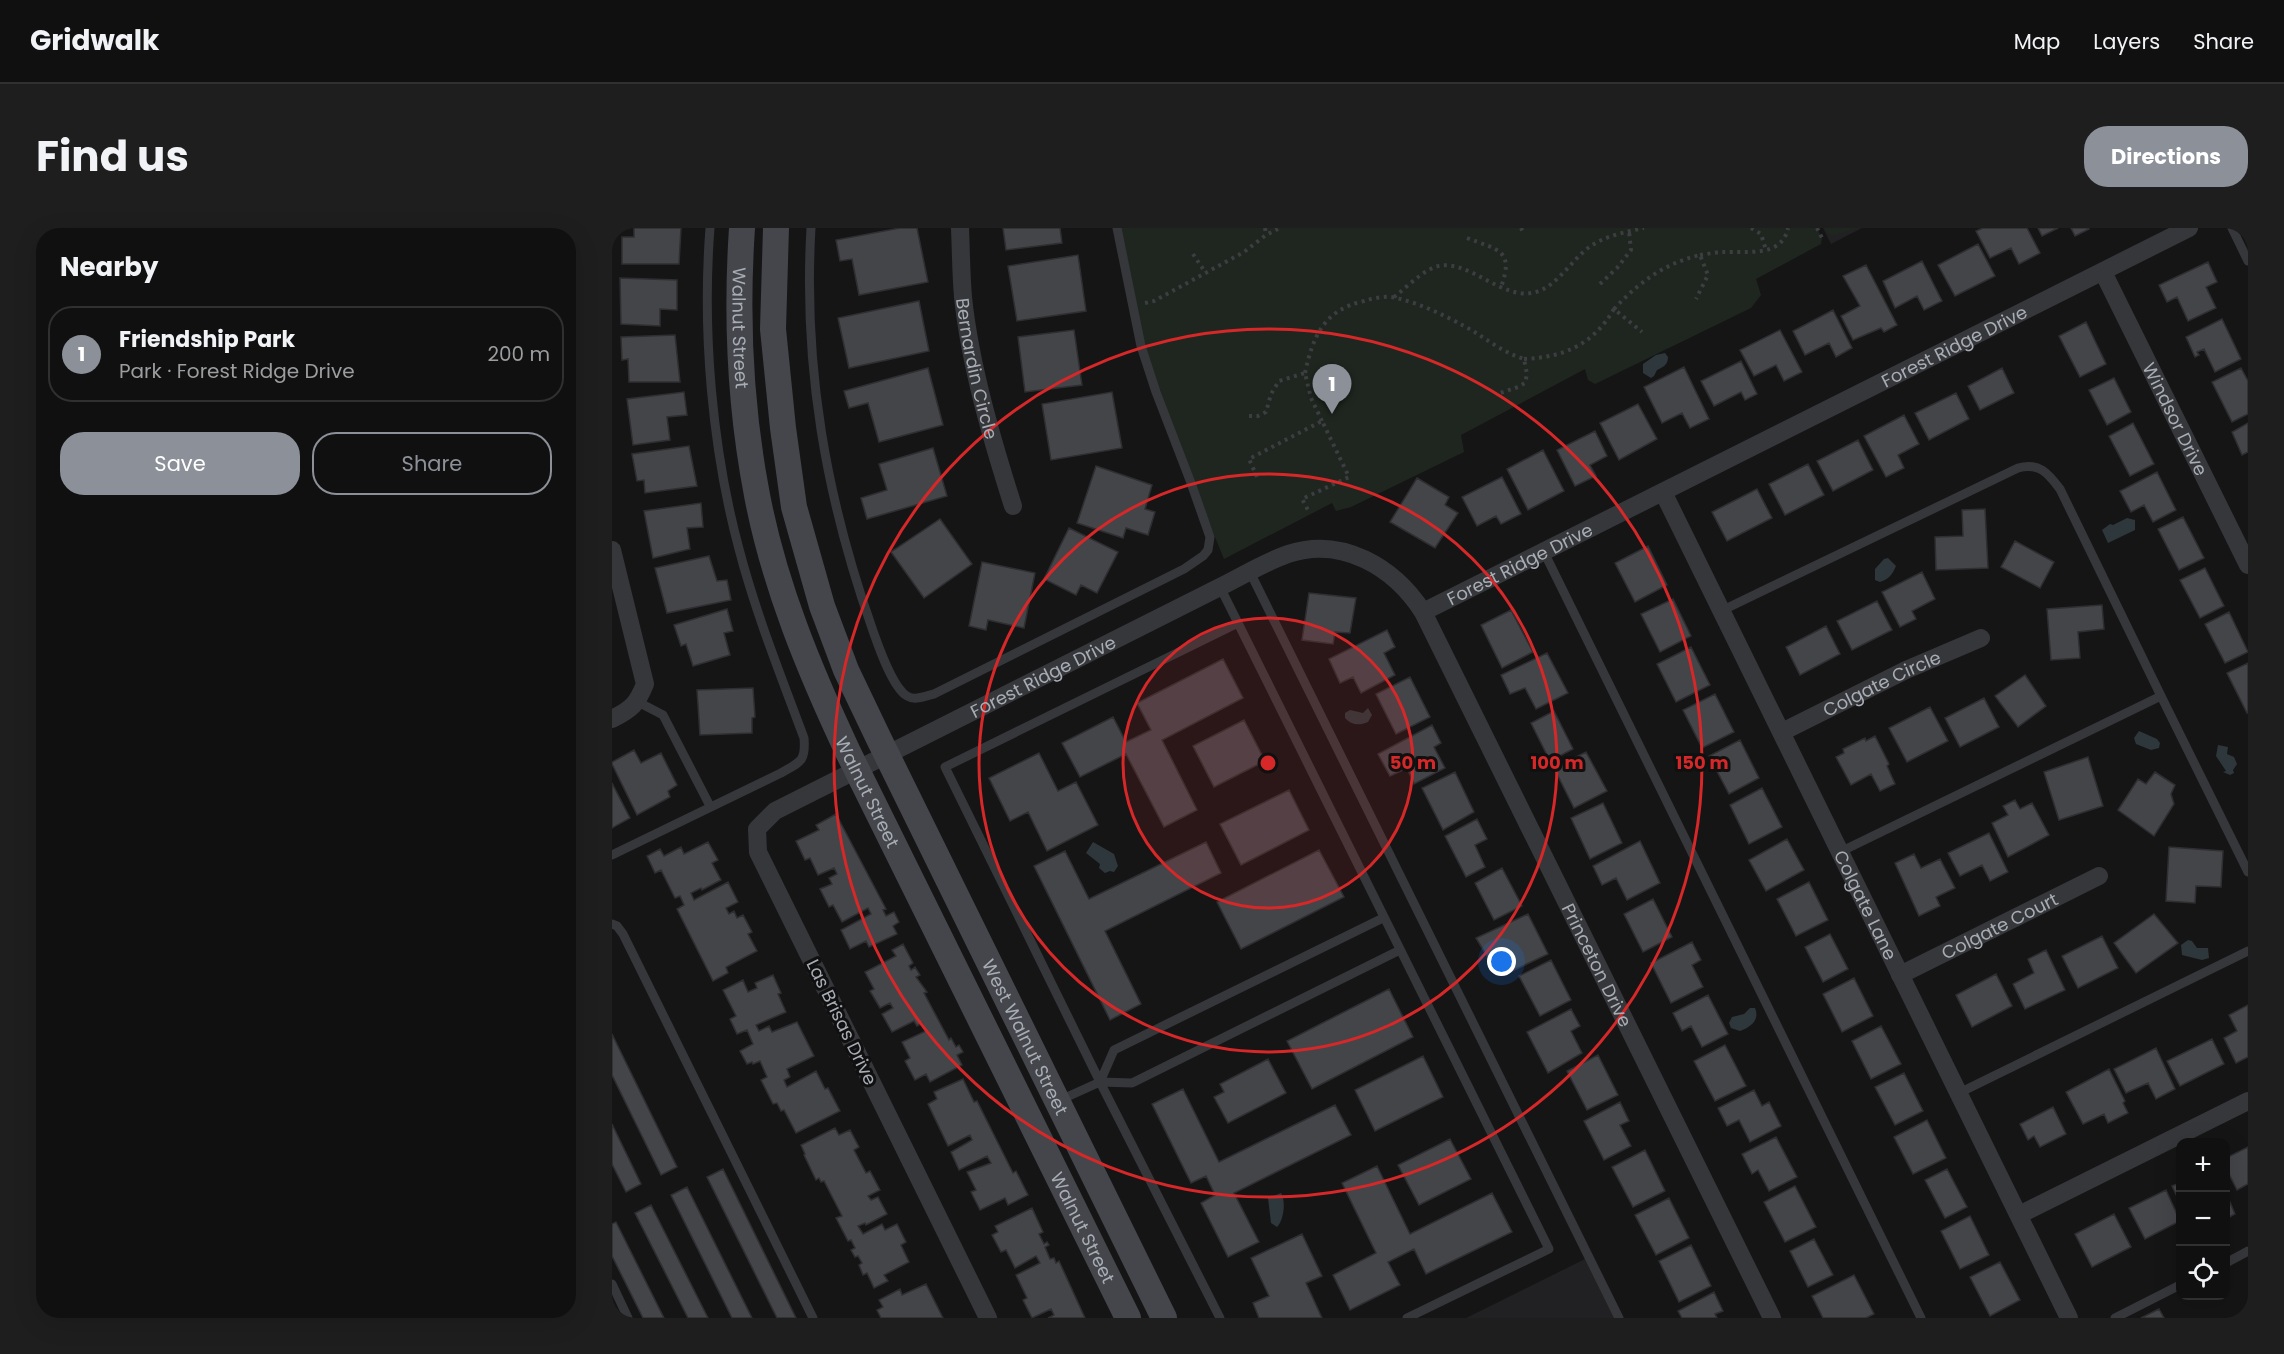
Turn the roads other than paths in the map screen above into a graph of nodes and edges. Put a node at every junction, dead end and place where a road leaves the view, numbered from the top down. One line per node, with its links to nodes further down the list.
1 (710, 228): 28 (lane)
2 (742, 228): 27 (main road, Walnut Street)
3 (776, 228): 26 (main road, Walnut Street)
4 (811, 228): 6 (lane)
5 (960, 228): 12 (street, Bernardin Circle)
6 (1117, 228)
7 (2189, 228): 10 (street, Forest Ridge Drive)
8 (2232, 228): 9 (lane)
9 (2248, 261)
10 (2103, 272): 11 (street, Forest Ridge Drive); 15 (street, Windsor Drive)
11 (1663, 492): 14 (street, Forest Ridge Drive); 18 (street, Colgate Lane)
12 (1013, 506)
13 (612, 550): 23 (street)
14 (1543, 550): 19 (street, Forest Ridge Drive); 57 (lane)
15 (2248, 565)
16 (1250, 572): 17 (street, Forest Ridge Drive); 19 (street, Forest Ridge Drive); 55 (lane)
17 (1220, 587): 20 (lane); 26 (street, Forest Ridge Drive)
18 (1721, 611): 22 (lane); 25 (street, Colgate Lane)
19 (1423, 612): 56 (street, Princeton Drive)
20 (1238, 623): 33 (lane); 38 (lane)
21 (1981, 638): 25 (street, Colgate Circle)
22 (2161, 696): 29 (lane); 31 (lane)
23 (638, 702): 24 (street); 28 (lane)
24 (612, 719)
25 (1782, 732): 29 (street, Colgate Lane)
26 (888, 754): 27 (street, Forest Ridge Drive); 40 (main road, West Walnut Street)
27 (857, 770): 42 (main road, Walnut Street); 50 (street, Las Brisas Drive)
28 (710, 806): 30 (lane)
29 (1840, 852): 37 (street, Colgate Lane)
30 (612, 855)
31 (2248, 872)
32 (2099, 876): 37 (street, Colgate Court)
33 (1383, 918): 35 (lane); 38 (lane)
34 (612, 924): 49 (lane)
35 (1400, 950): 38 (lane); 54 (lane)
36 (2248, 951): 39 (lane)
37 (1900, 975): 39 (street, Colgate Lane)
38 (1100, 1082): 40 (lane); 53 (lane)
39 (1959, 1093): 43 (street, Colgate Lane)
40 (1058, 1101): 42 (main road); 52 (main road, West Walnut Street)
41 (2248, 1101): 43 (street)
42 (1029, 1115): 51 (main road, Walnut Street)
43 (2019, 1215): 58 (street, Colgate Lane)
44 (2248, 1251): 45 (lane)
45 (2230, 1261)
46 (612, 1284): 48 (lane)
47 (2176, 1288): 59 (lane)
48 (628, 1318)
49 (813, 1318)
50 (988, 1318)
51 (1128, 1318)
52 (1164, 1318)
53 (1220, 1318)
54 (1407, 1318)
55 (1619, 1318)
56 (1772, 1318)
57 (1921, 1318)
58 (2069, 1318)
59 (2115, 1318)

